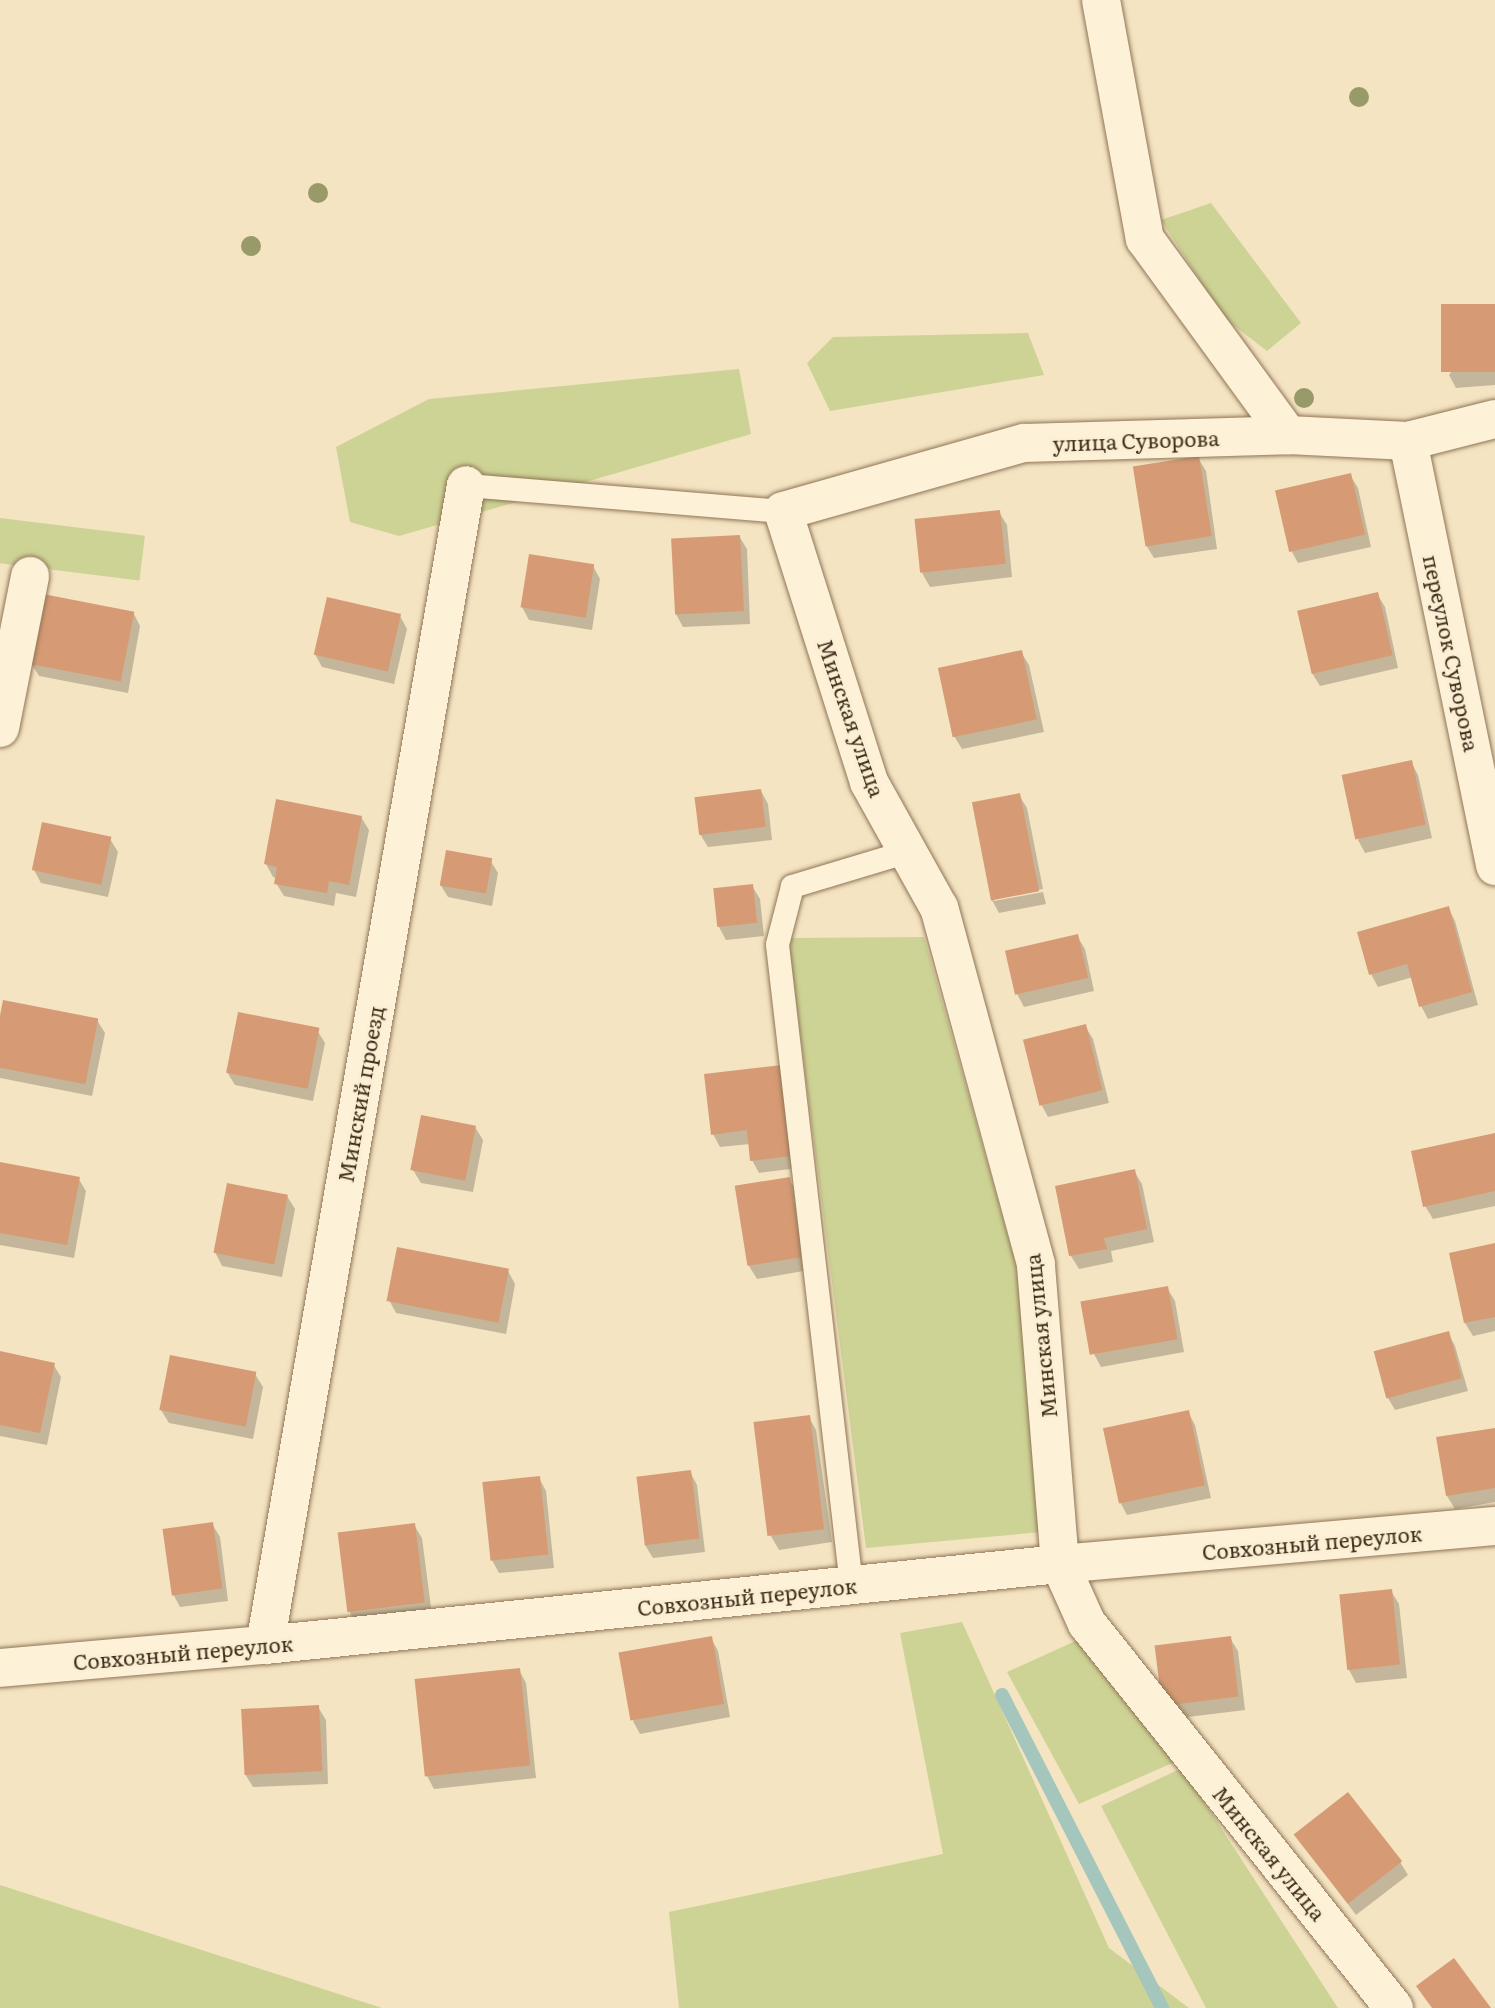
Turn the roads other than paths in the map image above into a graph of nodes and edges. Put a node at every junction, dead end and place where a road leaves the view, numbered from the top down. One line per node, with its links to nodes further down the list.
1 (1101, 0): 3 (street)
2 (1495, 419): 4 (street, улица Суворова)
3 (1288, 435): 4 (street, улица Суворова); 6 (street, улица Суворова)
4 (1408, 441): 10 (street, переулок Суворова)
5 (466, 485): 6 (lane); 14 (street, Минский проезд)
6 (783, 511): 9 (street, Минская улица)
7 (30, 576): 8 (street)
8 (0, 729)
9 (908, 851): 12 (street, Минская улица); 13 (lane)
10 (1495, 866)
11 (1495, 1526): 12 (street, Совхозный переулок)
12 (1060, 1564): 13 (street, Совхозный переулок); 16 (street, Минская улица)
13 (851, 1586): 14 (street, Совхозный переулок)
14 (265, 1645): 15 (street, Совхозный переулок)
15 (0, 1668)
16 (1394, 2008)

